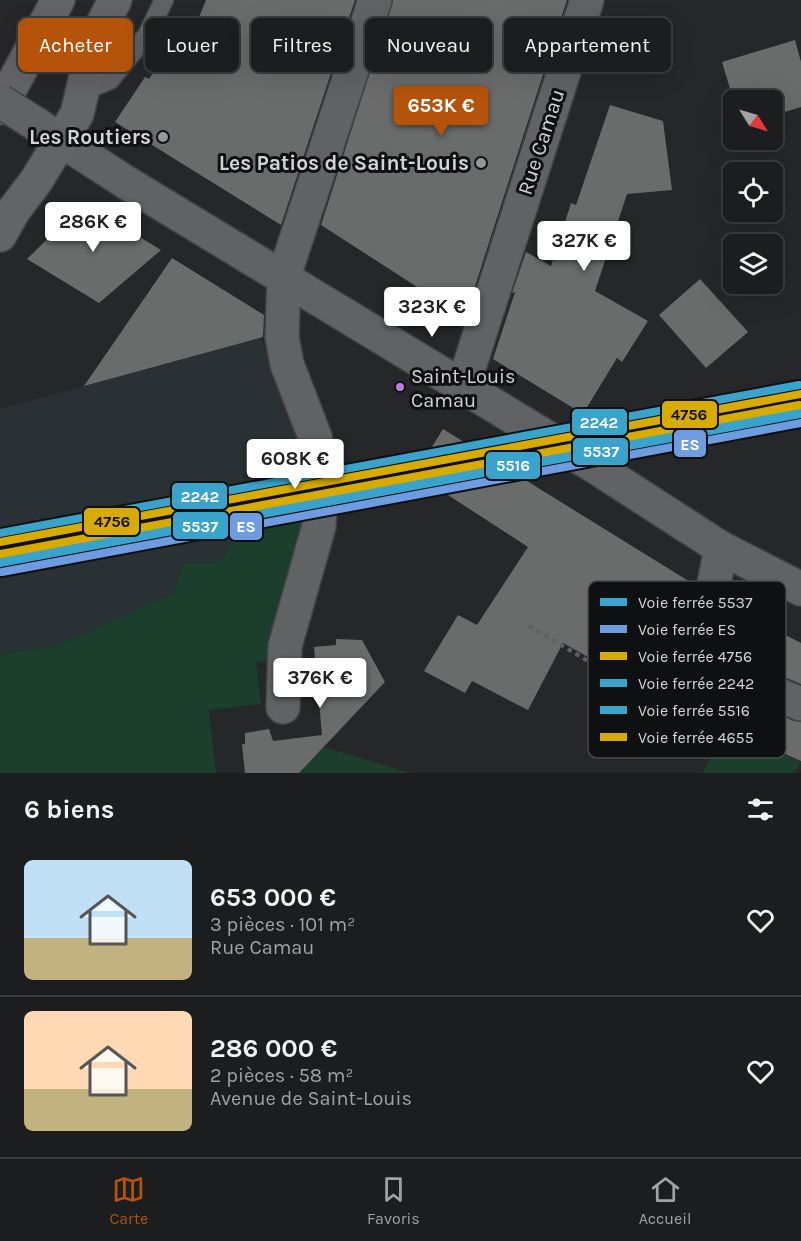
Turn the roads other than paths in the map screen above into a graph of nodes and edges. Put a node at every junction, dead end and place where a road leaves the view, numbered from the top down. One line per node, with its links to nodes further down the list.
1 (58, 0): 8 (main road)
2 (115, 0): 6 (main road)
3 (164, 0): 6 (lane)
4 (375, 0): 11 (street)
5 (587, 0): 12 (street, Rue Camau)
6 (81, 92): 9 (main road)
7 (0, 101): 9 (street, bridge)
8 (0, 108)
9 (50, 134): 10 (main road); 11 (street)
10 (0, 235)
11 (284, 276): 12 (street); 20 (street)
12 (463, 386): 13 (street)
13 (721, 548): 14 (street); 15 (street)
14 (715, 581)
15 (785, 581)
16 (786, 581): 17 (street)
17 (801, 589)
18 (786, 698): 19 (street)
19 (801, 704)
20 (283, 707)

